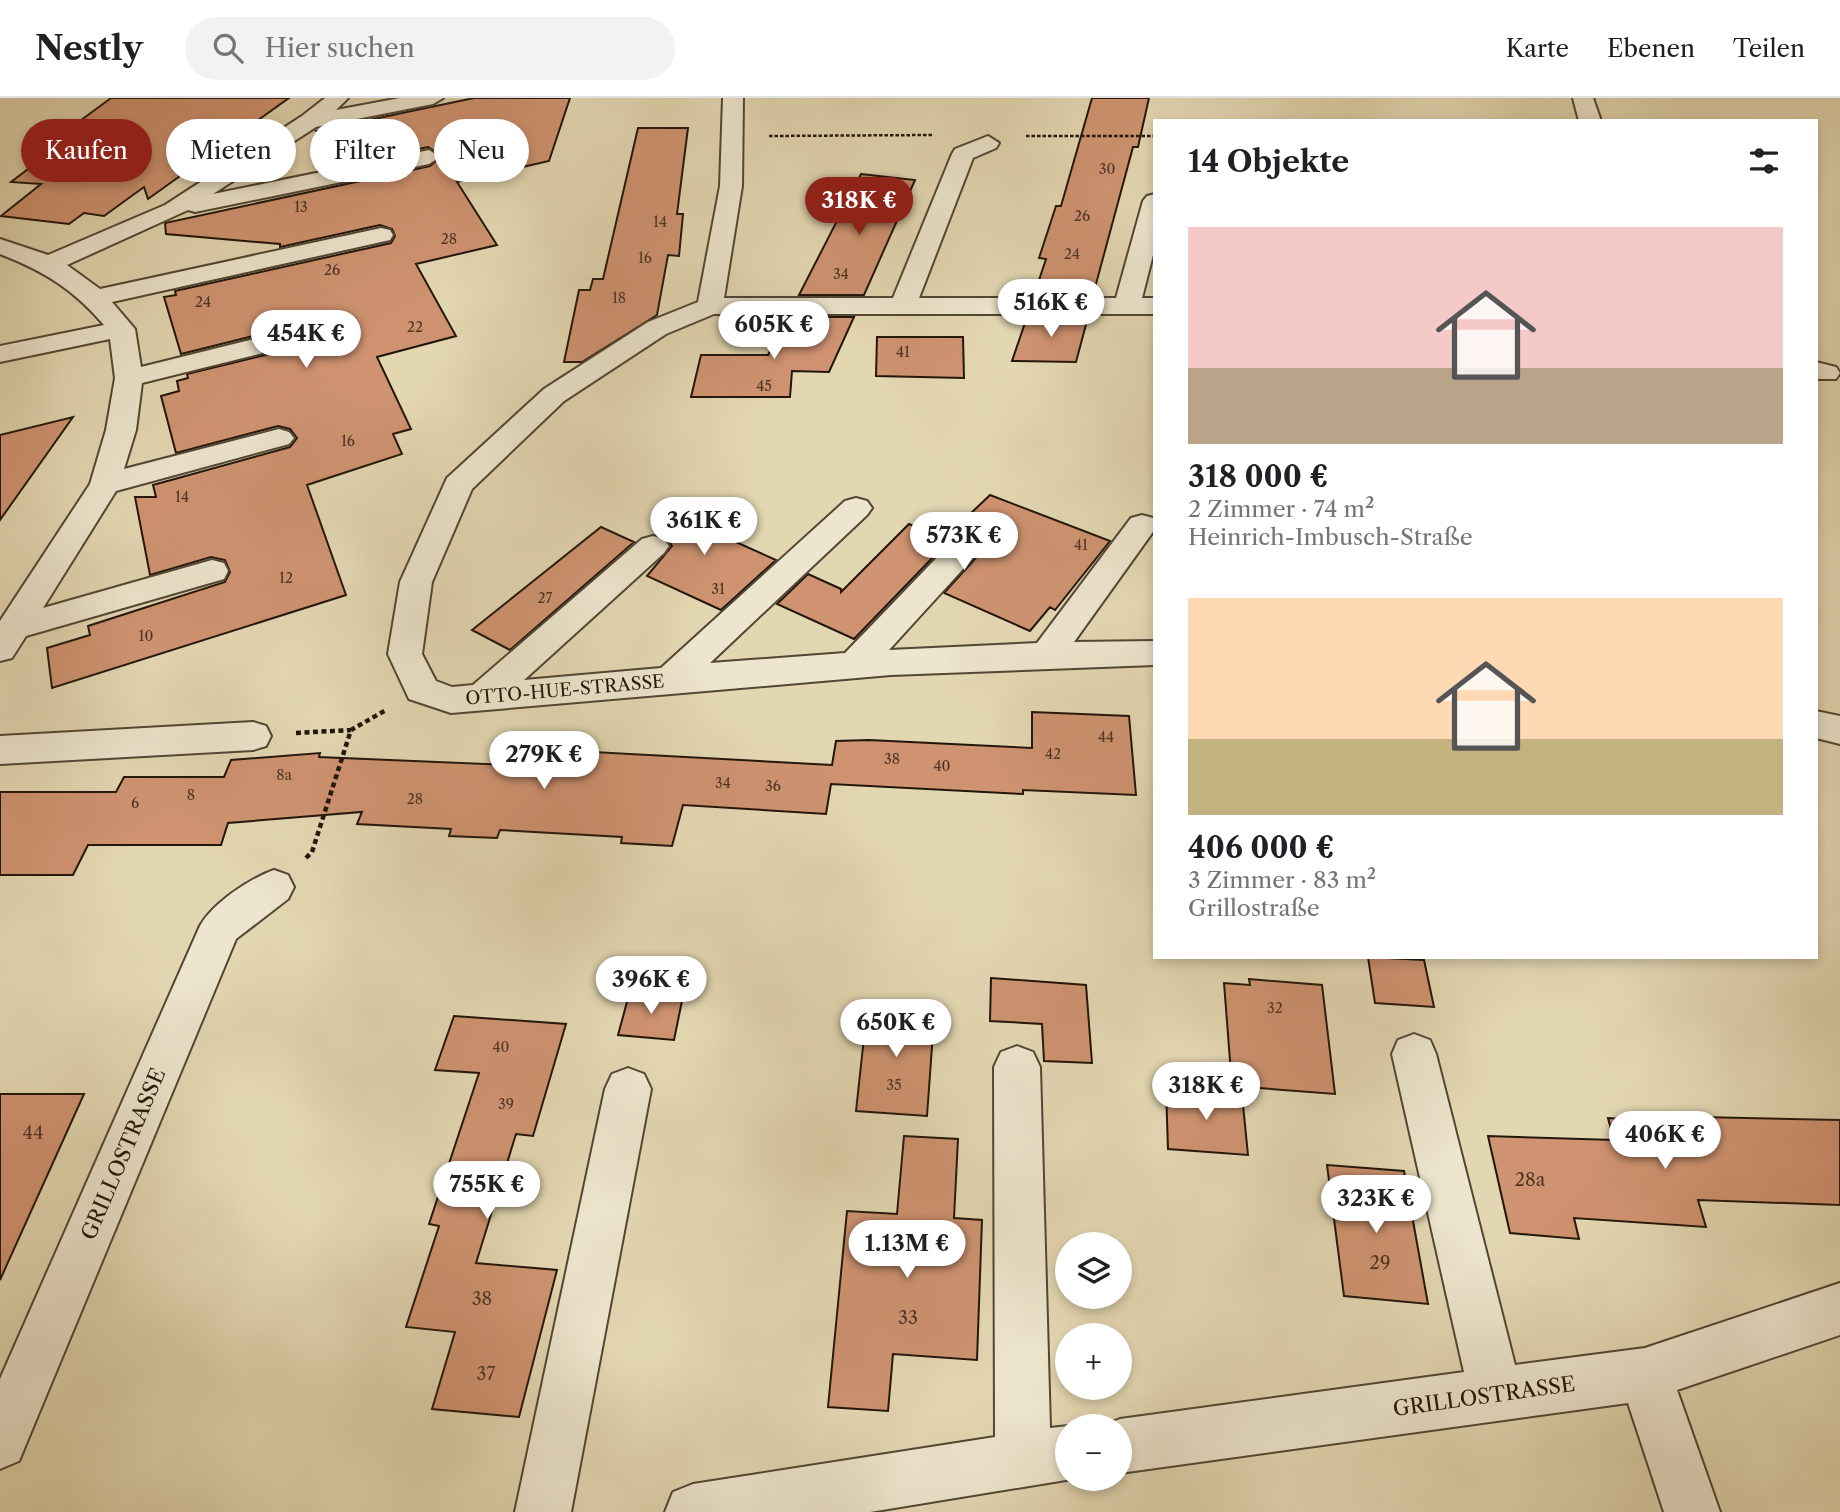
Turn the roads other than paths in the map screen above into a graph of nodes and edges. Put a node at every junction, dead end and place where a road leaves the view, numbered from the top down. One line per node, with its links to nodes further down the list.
1 (338, 98): 5 (street)
2 (433, 98): 6 (street)
3 (733, 98): 17 (street)
4 (1583, 98): 7 (street)
5 (312, 119)
6 (321, 119)
7 (1589, 119)
8 (310, 121): 12 (street)
9 (988, 143): 18 (street)
10 (429, 157): 12 (street)
11 (1153, 208): 19 (street)
12 (173, 210): 15 (street)
13 (381, 235): 16 (street)
14 (0, 246): 15 (street)
15 (49, 264): 16 (street)
16 (95, 298): 22 (street)
17 (710, 306): 18 (street); 37 (street, OTTO-HUE-STRASSE)
18 (903, 306): 19 (street)
19 (1127, 306): 20 (street)
20 (1153, 306)
21 (338, 326): 24 (street)
22 (122, 329): 23 (street); 24 (street)
23 (0, 354)
24 (129, 378): 26 (street)
25 (279, 438): 26 (street)
26 (105, 484): 32 (street)
27 (856, 508): 36 (street)
28 (1142, 525): 33 (street)
29 (983, 528): 35 (street)
30 (653, 546): 37 (street)
31 (212, 571): 32 (street)
32 (7, 638)
33 (1048, 653): 34 (street, OTTO-HUE-STRASSE); 35 (street, OTTO-HUE-STRASSE)
34 (1153, 653)
35 (854, 666): 36 (street, OTTO-HUE-STRASSE)
36 (669, 681): 37 (street, OTTO-HUE-STRASSE)
37 (482, 697)
38 (1818, 724): 39 (street)
39 (1840, 730)
40 (253, 736): 41 (street)
41 (0, 750)
42 (274, 887): 49 (street, GRILLOSTRASSE)
43 (1414, 1054): 48 (street)
44 (1017, 1067): 51 (street)
45 (628, 1089): 52 (street)
46 (1840, 1309): 47 (street, GRILLOSTRASSE)
47 (1645, 1374): 48 (street, GRILLOSTRASSE); 54 (street)
48 (1496, 1394): 50 (street, GRILLOSTRASSE)
49 (0, 1442)
50 (1132, 1444)
51 (1045, 1456): 53 (street)
52 (543, 1512)
53 (693, 1512)
54 (1692, 1512)

